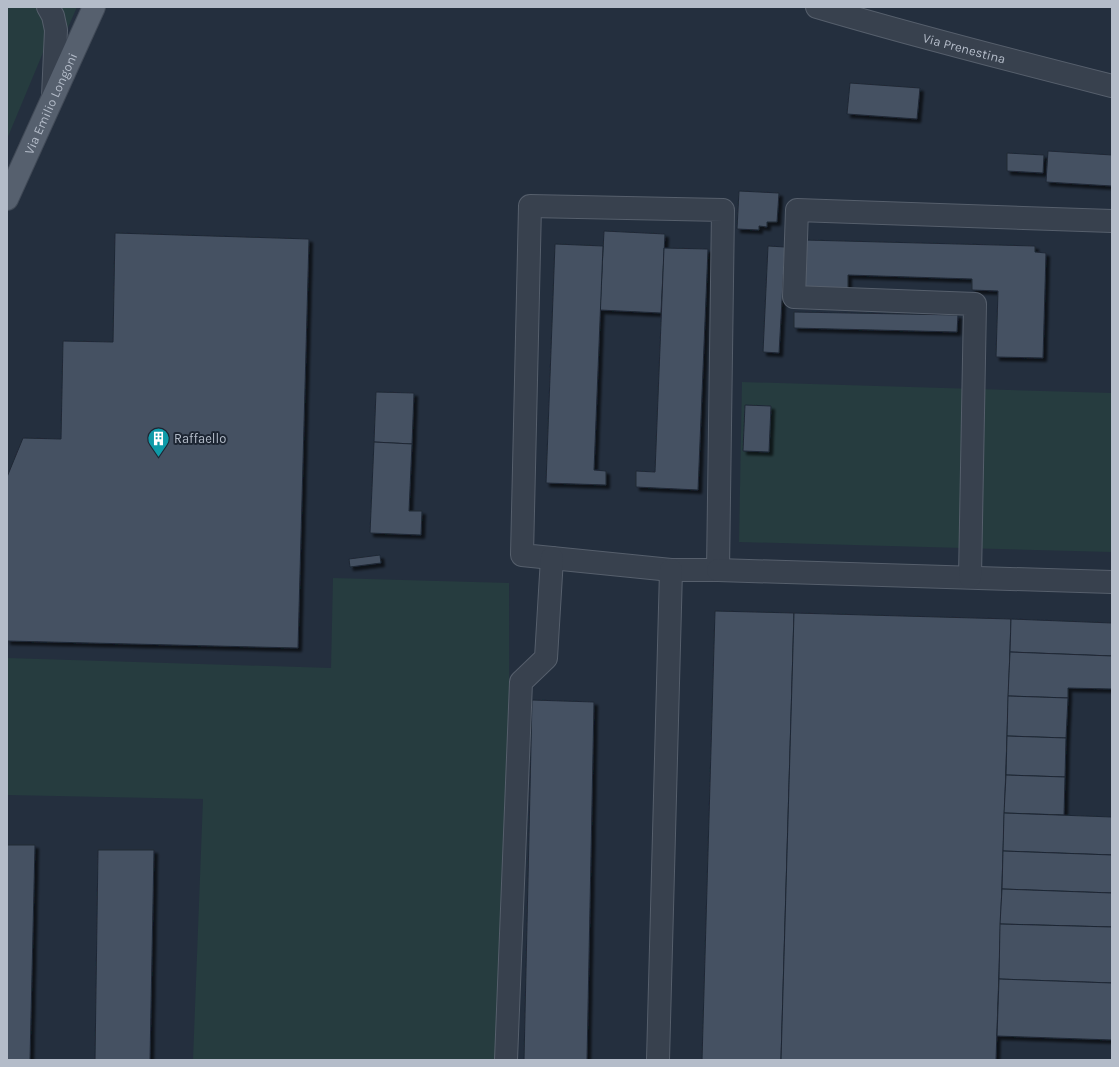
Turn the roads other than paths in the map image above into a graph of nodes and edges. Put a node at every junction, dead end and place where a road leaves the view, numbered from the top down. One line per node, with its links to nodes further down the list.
1 (48, 7): 5 (street)
2 (94, 7): 5 (main road, Via Emilio Longoni)
3 (817, 7): 4 (street, Via Prenestina)
4 (1112, 86)
5 (53, 98): 6 (main road, Via Emilio Longoni)
6 (7, 199)
7 (1112, 221): 11 (street)
8 (552, 558): 9 (street); 10 (street); 13 (street)
9 (671, 570): 10 (street); 14 (street)
10 (718, 570): 11 (street)
11 (970, 577): 12 (street)
12 (1112, 582)
13 (506, 1060)
14 (658, 1060)

